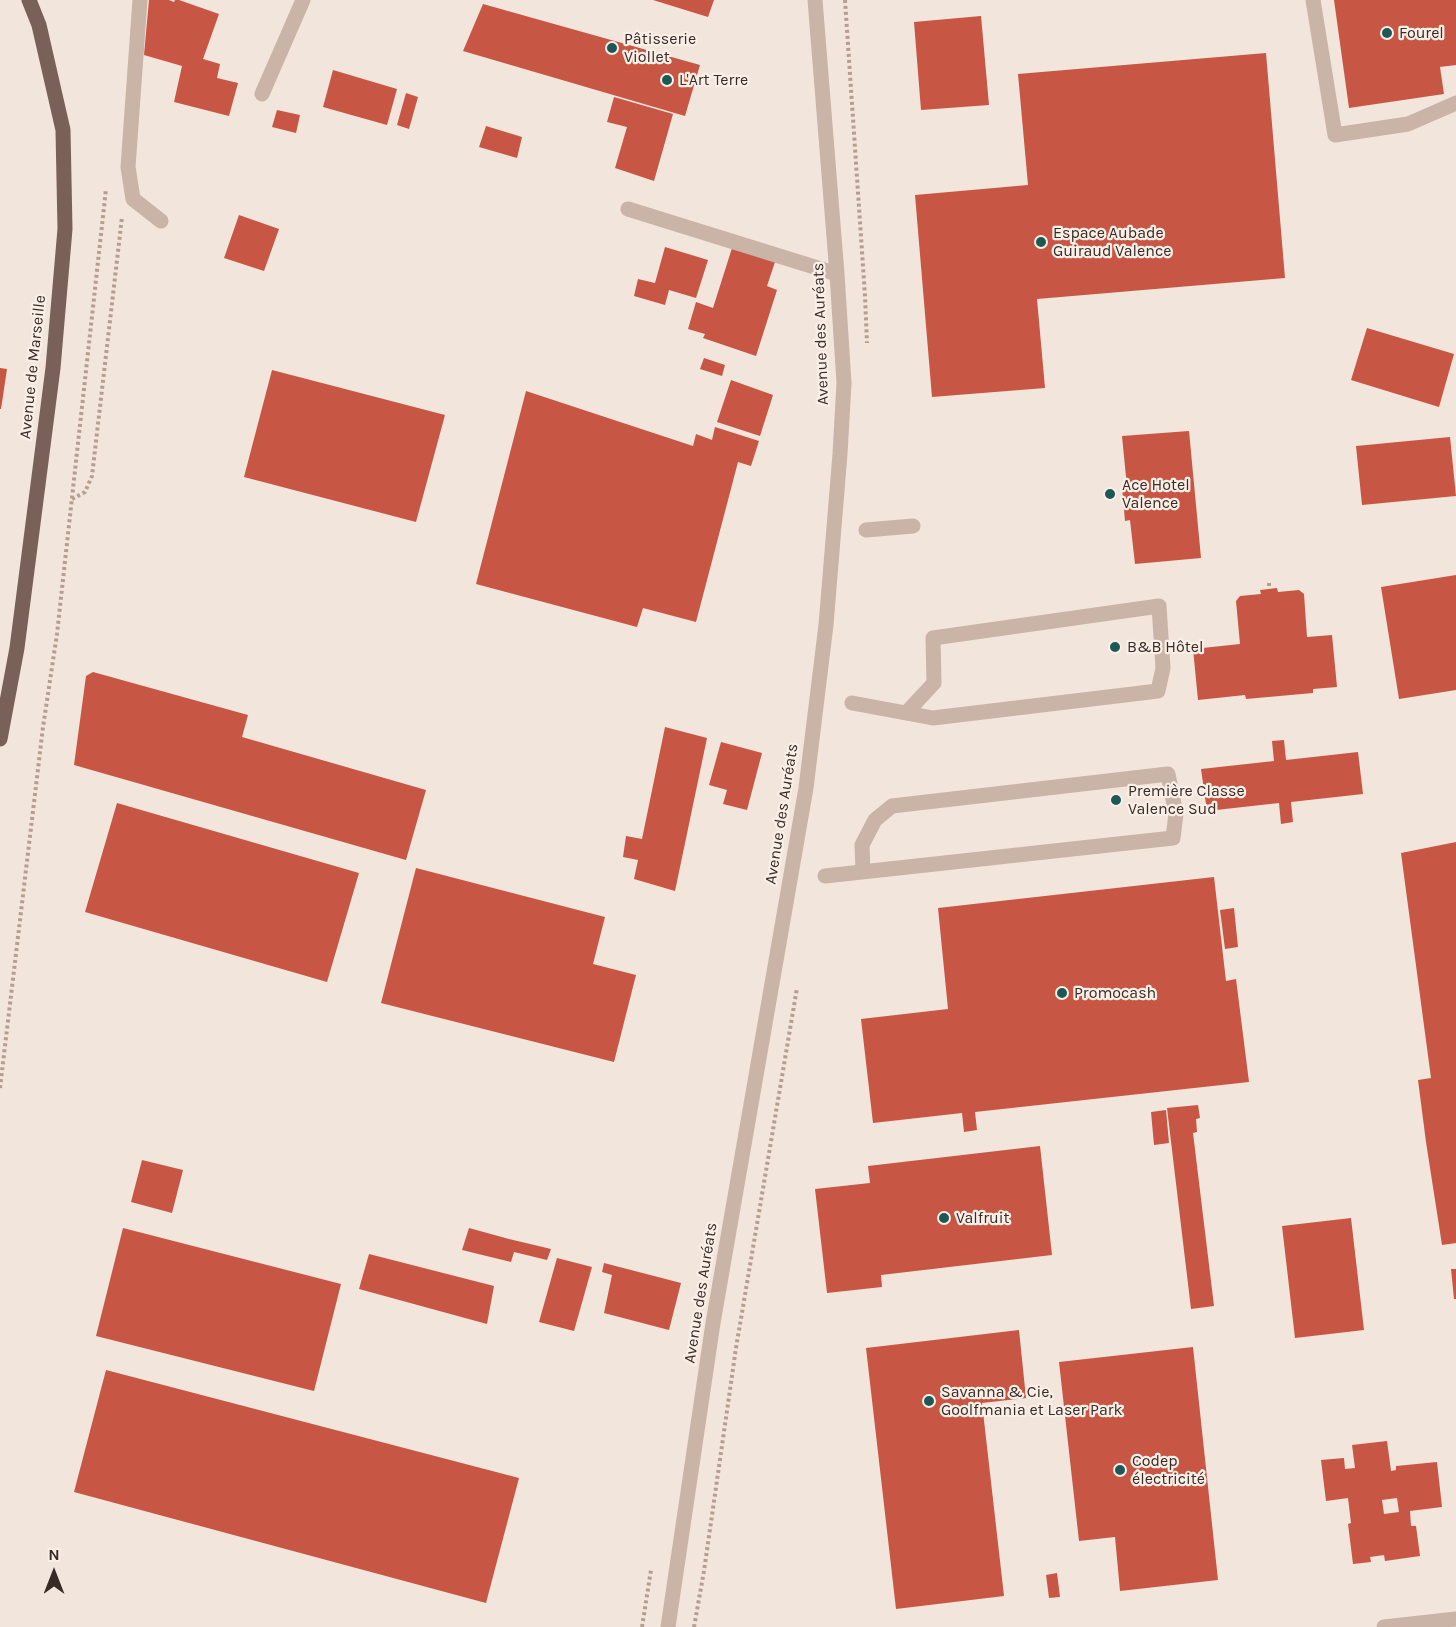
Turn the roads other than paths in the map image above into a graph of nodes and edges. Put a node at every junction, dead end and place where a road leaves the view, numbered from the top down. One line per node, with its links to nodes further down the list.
1 (29, 0): 15 (main road, Avenue de Marseille)
2 (140, 0): 9 (street)
3 (303, 0): 6 (street)
4 (815, 0): 10 (street, Avenue des Auréats)
5 (1313, 0): 7 (street)
6 (262, 94)
7 (1456, 103)
8 (628, 209): 10 (street)
9 (161, 221)
10 (837, 274): 19 (street, Avenue des Auréats)
11 (913, 526): 12 (street)
12 (866, 530)
13 (852, 703): 14 (street)
14 (907, 712): 14 (street)
15 (0, 739)
16 (863, 871): 16 (street); 17 (street)
17 (825, 876)
18 (1456, 1619): 20 (street)
19 (668, 1627)
20 (1384, 1627)

